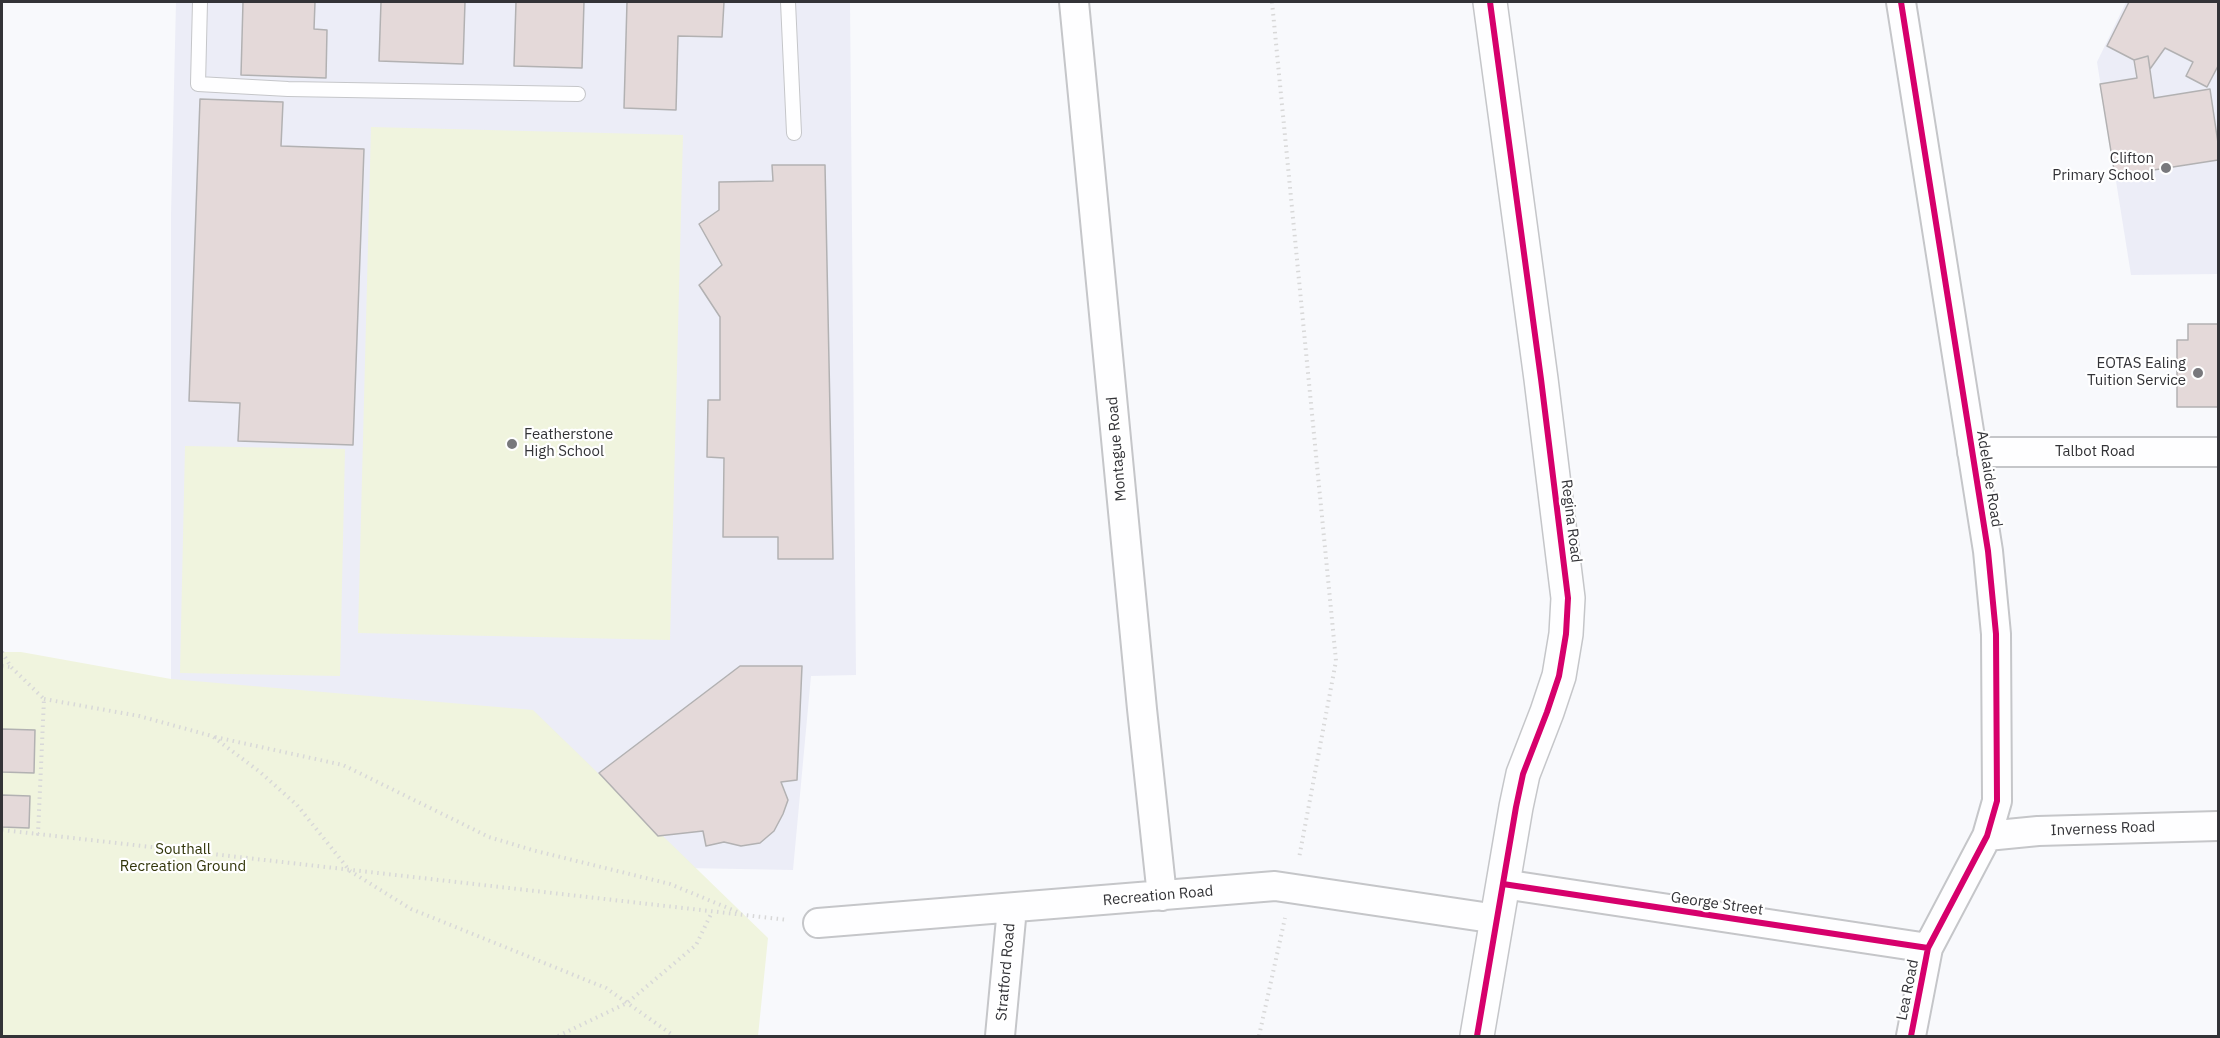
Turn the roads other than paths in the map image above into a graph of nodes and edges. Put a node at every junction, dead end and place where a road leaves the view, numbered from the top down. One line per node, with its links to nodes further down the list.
1 (200, 2): 6 (lane)
2 (788, 2): 7 (lane)
3 (1074, 2): 13 (street, Montague Road)
4 (1490, 2): 12 (street, Regina Road)
5 (1901, 2): 8 (street, Adelaide Road)
6 (578, 94)
7 (794, 133)
8 (1972, 452): 9 (street, Talbot Road); 11 (street, Adelaide Road)
9 (2218, 452)
10 (2218, 826): 11 (street, Inverness Road)
11 (1988, 836): 17 (street, Adelaide Road)
12 (1503, 885): 15 (street, Regina Road); 17 (street, George Street)
13 (1162, 896): 14 (street, Recreation Road); 15 (street, Recreation Road)
14 (1012, 908): 16 (street, Recreation Road); 18 (street, Stratford Road)
15 (1497, 919): 19 (street, Regina Road)
16 (818, 923)
17 (1928, 948): 20 (street, Lea Road)
18 (1000, 1036)
19 (1477, 1036)
20 (1911, 1036)

